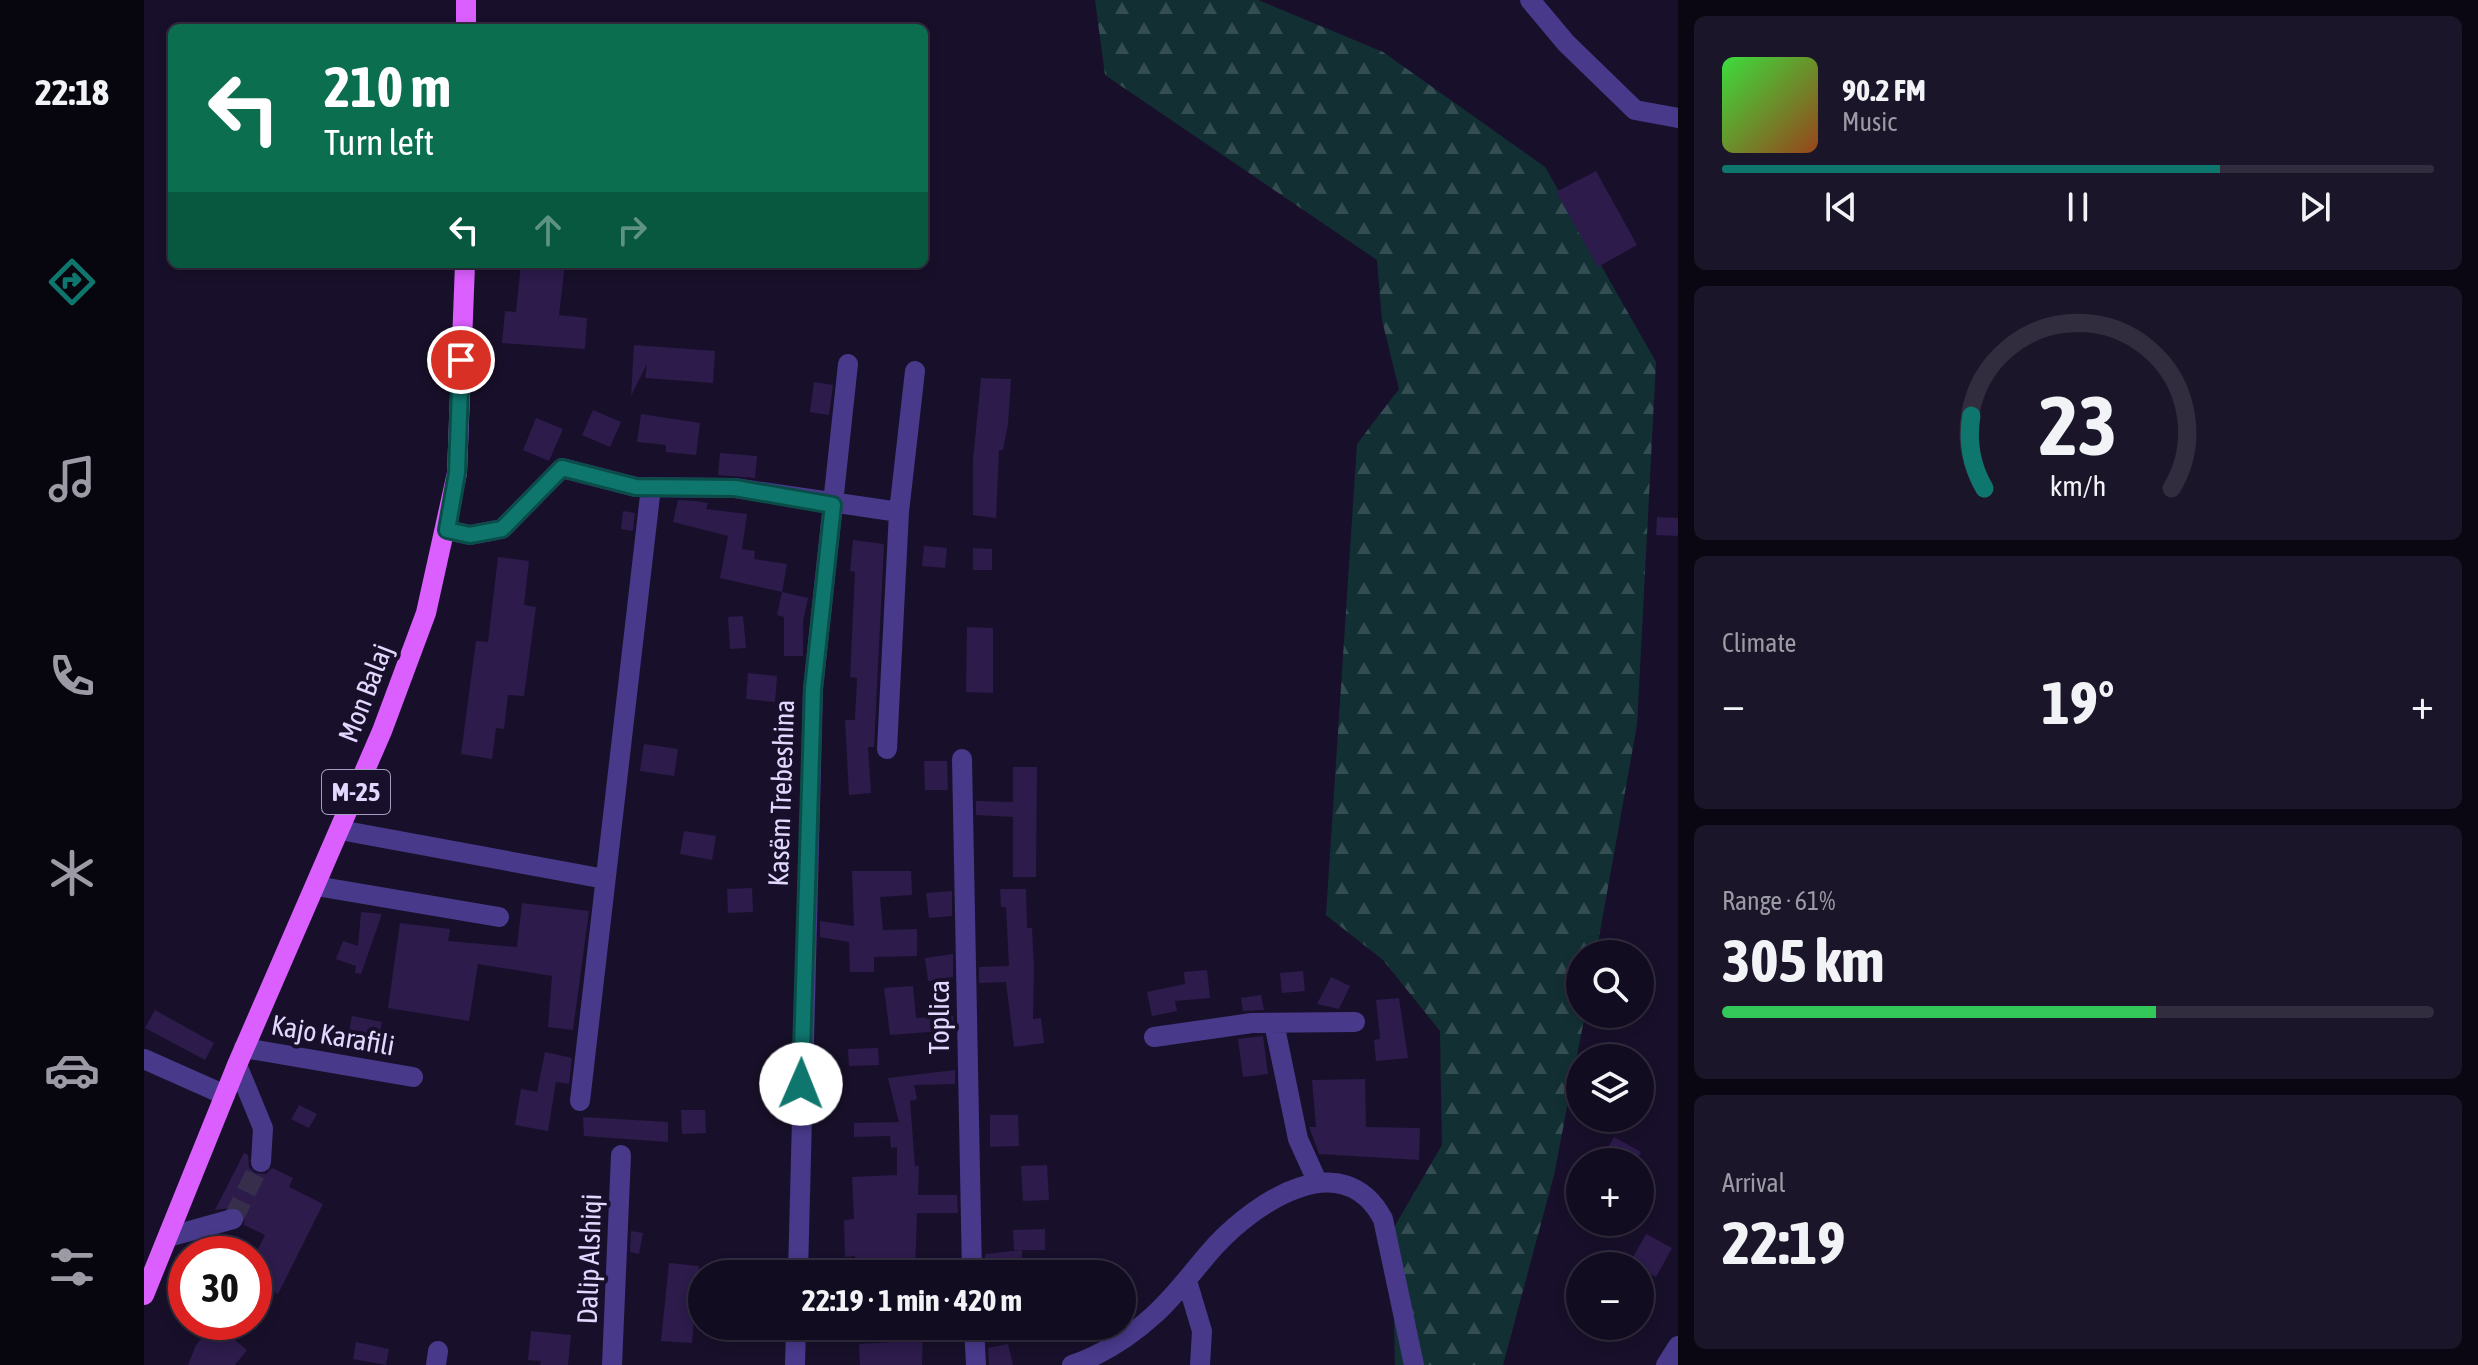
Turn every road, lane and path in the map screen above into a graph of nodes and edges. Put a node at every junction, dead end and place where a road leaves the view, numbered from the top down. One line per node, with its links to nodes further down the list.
1 (466, 0): 3 (main road)
2 (1530, 0): 4 (street)
3 (466, 24)
4 (1678, 118)
5 (465, 268): 11 (main road, Mon Balaj / M-25)
6 (848, 364): 9 (street, Kasëm Trebeshina)
7 (915, 371): 10 (street)
8 (651, 487): 9 (street); 11 (street); 15 (street)
9 (833, 505): 10 (street); 33 (street, Kasëm Trebeshina)
10 (899, 512): 12 (street)
11 (447, 530): 14 (main road, Mon Balaj / M-25)
12 (887, 749)
13 (962, 759): 34 (street, Toplica)
14 (340, 830): 15 (street); 16 (main road, Mon Balaj / M-25)
15 (605, 879): 25 (street)
16 (316, 886): 17 (street); 21 (main road, Mon Balaj / M-25)
17 (499, 917)
18 (1355, 1022): 19 (street)
19 (1274, 1023): 20 (street); 28 (street)
20 (1154, 1037)
21 (240, 1057): 23 (street, Kajo Karafili); 24 (main road, Mon Balaj / M-25); 27 (street)
22 (144, 1059): 24 (street)
23 (413, 1077)
24 (225, 1095): 30 (main road, Mon Balaj / M-25)
25 (580, 1101)
26 (621, 1155): 40 (street, Dalip Alshiqi)
27 (261, 1162)
28 (1317, 1181): 35 (street); 45 (street)
29 (233, 1219): 31 (street)
30 (168, 1236)
31 (172, 1236)
32 (168, 1237): 36 (main road, Mon Balaj / M-25)
33 (798, 1260)
34 (972, 1260)
35 (1187, 1281): 43 (street); 44 (street)
36 (144, 1295)
37 (796, 1340): 41 (street)
38 (975, 1340): 42 (street)
39 (1678, 1346): 46 (street)
40 (612, 1365)
41 (795, 1365)
42 (976, 1365)
43 (1072, 1365)
44 (1200, 1365)
45 (1414, 1365)
46 (1666, 1365)

